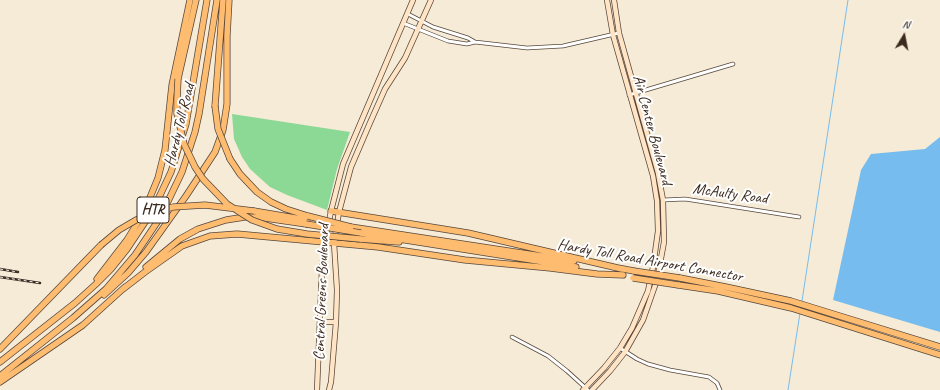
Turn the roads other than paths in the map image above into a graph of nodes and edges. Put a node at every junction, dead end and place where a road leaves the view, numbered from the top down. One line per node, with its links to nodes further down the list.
1 (190, 0): 39 (highway)
2 (196, 0): 31 (highway, bridge)
3 (206, 0): 39 (highway, Hardy Toll Road / HTR)
4 (217, 0): 40 (highway, Hardy Toll Road / HTR)
5 (223, 0): 30 (highway, bridge)
6 (229, 0): 40 (highway)
7 (413, 0): 11 (street, Central Greens Boulevard)
8 (431, 0): 12 (street, Central Greens Boulevard)
9 (607, 0): 16 (street, Air Center Boulevard)
10 (614, 0): 15 (street, Air Center Boulevard)
11 (408, 14): 12 (street); 13 (street, Central Greens Boulevard)
12 (422, 21): 14 (street, Central Greens Boulevard); 17 (street)
13 (403, 23): 14 (street); 23 (street, Central Greens Boulevard)
14 (417, 30): 17 (street); 24 (street, Central Greens Boulevard)
15 (619, 33): 16 (street); 19 (street, Air Center Boulevard)
16 (613, 35): 17 (street); 20 (street, Air Center Boulevard)
17 (475, 42)
18 (733, 64): 19 (street)
19 (636, 93): 20 (street); 21 (street, Air Center Boulevard)
20 (629, 94): 22 (street, Air Center Boulevard)
21 (649, 140): 22 (street); 25 (street, Air Center Boulevard)
22 (643, 143): 26 (street, Air Center Boulevard)
23 (343, 164): 24 (street); 27 (street, Central Greens Boulevard)
24 (352, 167): 28 (street, Central Greens Boulevard)
25 (663, 200): 26 (street, McAulty Road); 29 (street, McAulty Road); 35 (street, Air Center Boulevard)
26 (657, 201): 34 (street, Air Center Boulevard)
27 (331, 211): 28 (highway); 32 (street, Central Greens Boulevard)
28 (339, 212): 33 (street, Central Greens Boulevard); 36 (highway)
29 (800, 217)
30 (307, 220): 31 (highway, bridge); 31 (highway, Hardy Toll Road Airport Connector, bridge); 38 (highway); 46 (highway, bridge)
31 (361, 233): 36 (highway, Hardy Toll Road Airport Connector); 37 (highway, Hardy Toll Road Airport Connector)
32 (325, 242): 33 (highway); 38 (highway); 41 (street, Central Greens Boulevard)
33 (334, 243): 37 (highway); 42 (street, Central Greens Boulevard)
34 (654, 267): 35 (street); 45 (street, Air Center Boulevard)
35 (660, 268): 47 (street, Air Center Boulevard)
36 (622, 269): 44 (highway, Hardy Toll Road Airport Connector, bridge)
37 (623, 275): 48 (highway, Hardy Toll Road Airport Connector, bridge)
38 (123, 289): 51 (highway)
39 (83, 295): 49 (highway, Hardy Toll Road / HTR)
40 (84, 309): 50 (highway, Hardy Toll Road / HTR)
41 (320, 322): 42 (street); 53 (street, Central Greens Boulevard)
42 (336, 322): 54 (street, Central Greens Boulevard)
43 (512, 337): 52 (street)
44 (940, 347)
45 (620, 348): 47 (street); 52 (street, Air Center Boulevard)
46 (0, 349)
47 (625, 352): 55 (street, Air Center Boulevard); 56 (street)
48 (940, 355)
49 (0, 362)
50 (0, 376)
51 (0, 382)
52 (585, 389)
53 (317, 390)
54 (329, 390)
55 (592, 390)
56 (720, 390)

